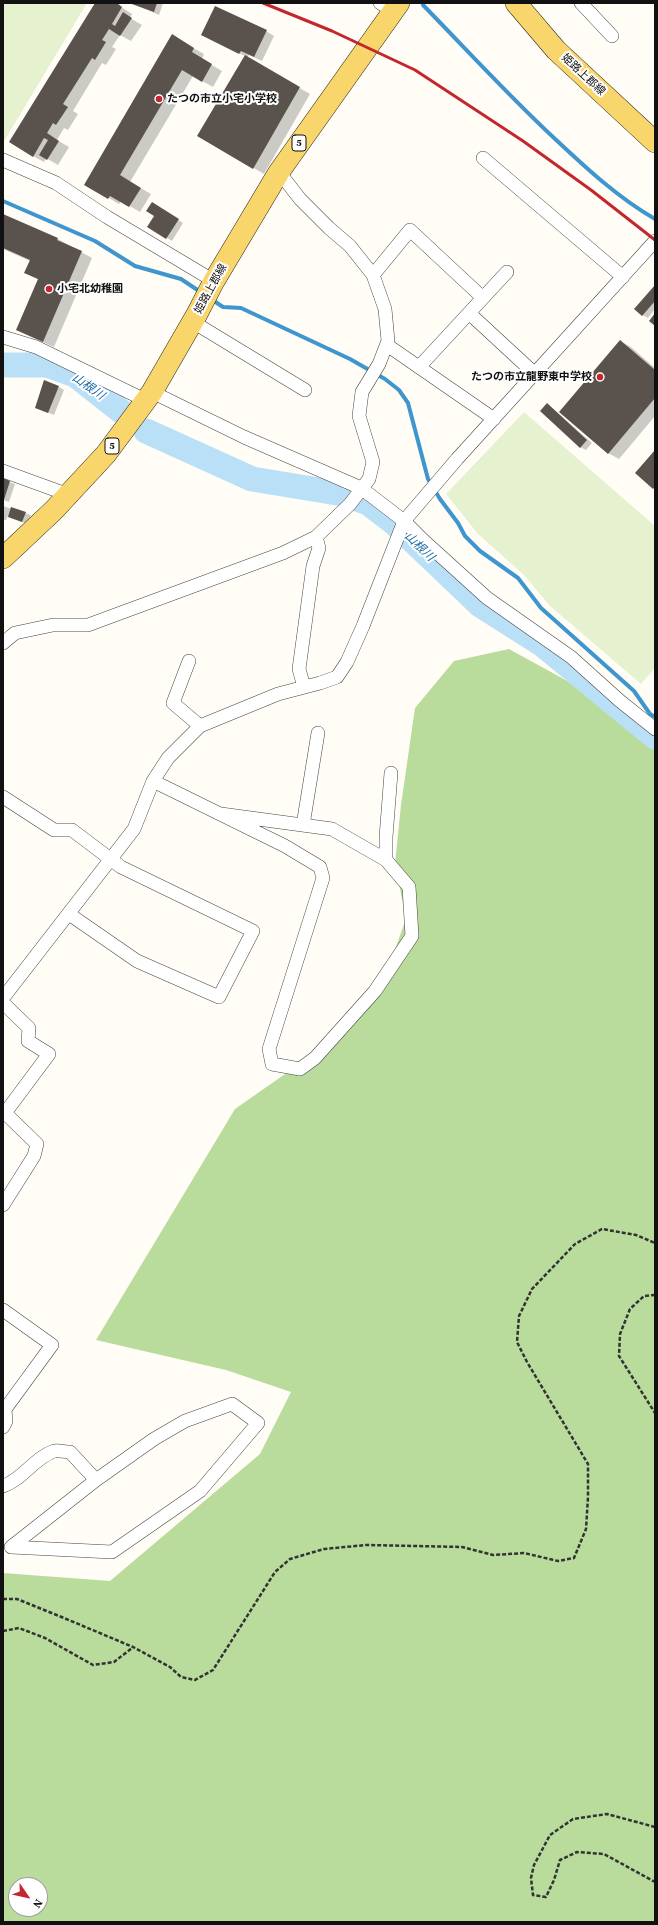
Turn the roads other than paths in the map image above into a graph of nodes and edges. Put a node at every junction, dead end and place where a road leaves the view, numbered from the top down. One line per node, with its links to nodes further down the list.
1 (516, 3): 5 (main road, 姫路上郡線)
2 (581, 3): 4 (street)
3 (391, 6): 8 (main road, 姫路上郡線 / 5)
4 (612, 36)
5 (655, 142)
6 (483, 158): 12 (street)
7 (3, 160): 13 (street)
8 (279, 172): 11 (street); 13 (main road, 姫路上郡線 / 5)
9 (655, 241): 12 (street)
10 (507, 272): 14 (street)
11 (373, 275): 14 (street); 18 (street)
12 (624, 277): 20 (street)
13 (211, 286): 16 (main road, 姫路上郡線 / 5)
14 (483, 298): 15 (street)
15 (469, 313): 19 (street); 20 (street)
16 (195, 318): 21 (street); 22 (main road, 姫路上郡線 / 5)
17 (3, 337): 22 (street)
18 (387, 345): 19 (street); 26 (street)
19 (419, 367): 23 (street)
20 (535, 374): 23 (street)
21 (305, 390)
22 (148, 396): 25 (main road, 姫路上郡線 / 5); 26 (street)
23 (494, 419): 27 (street)
24 (3, 471): 25 (street)
25 (69, 495): 29 (main road, 姫路上郡線 / 5)
26 (356, 496): 27 (street); 28 (street)
27 (404, 521): 32 (street); 34 (street)
28 (316, 537): 30 (street); 32 (street)
29 (3, 558)
30 (3, 642)
31 (189, 661): 33 (street)
32 (304, 687): 33 (street)
33 (200, 726): 37 (street)
34 (655, 729)
35 (318, 733): 40 (street)
36 (391, 774): 42 (street)
37 (153, 781): 39 (street); 41 (street)
38 (3, 797): 41 (street)
39 (221, 814): 40 (street); 42 (street)
40 (302, 825): 42 (street)
41 (110, 860): 43 (street); 43 (street)
42 (386, 860)
43 (69, 914): 44 (street)
44 (3, 998)
45 (3, 1003): 46 (street)
46 (3, 1205)
47 (3, 1310): 48 (street)
48 (4, 1411): 49 (street)
49 (3, 1427)
50 (96, 1480): 51 (street); 52 (street); 52 (street)
51 (3, 1486)
52 (7, 1547)

